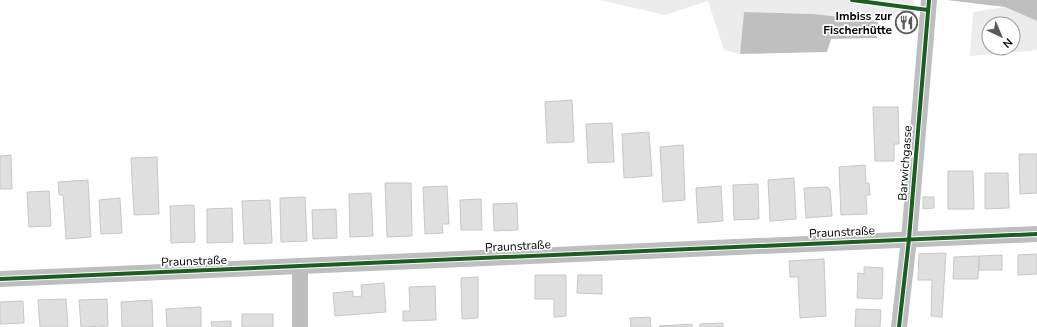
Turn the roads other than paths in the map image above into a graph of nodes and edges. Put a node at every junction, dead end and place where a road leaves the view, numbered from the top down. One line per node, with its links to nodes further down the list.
1 (929, 1): 3 (street, Barwichgasse)
2 (1037, 234): 3 (street, Praunstraße)
3 (909, 239): 4 (street, Praunstraße); 7 (street, Barwichgasse)
4 (300, 266): 5 (street, Praunstraße); 6 (street)
5 (0, 278)
6 (300, 327)
7 (899, 327)

